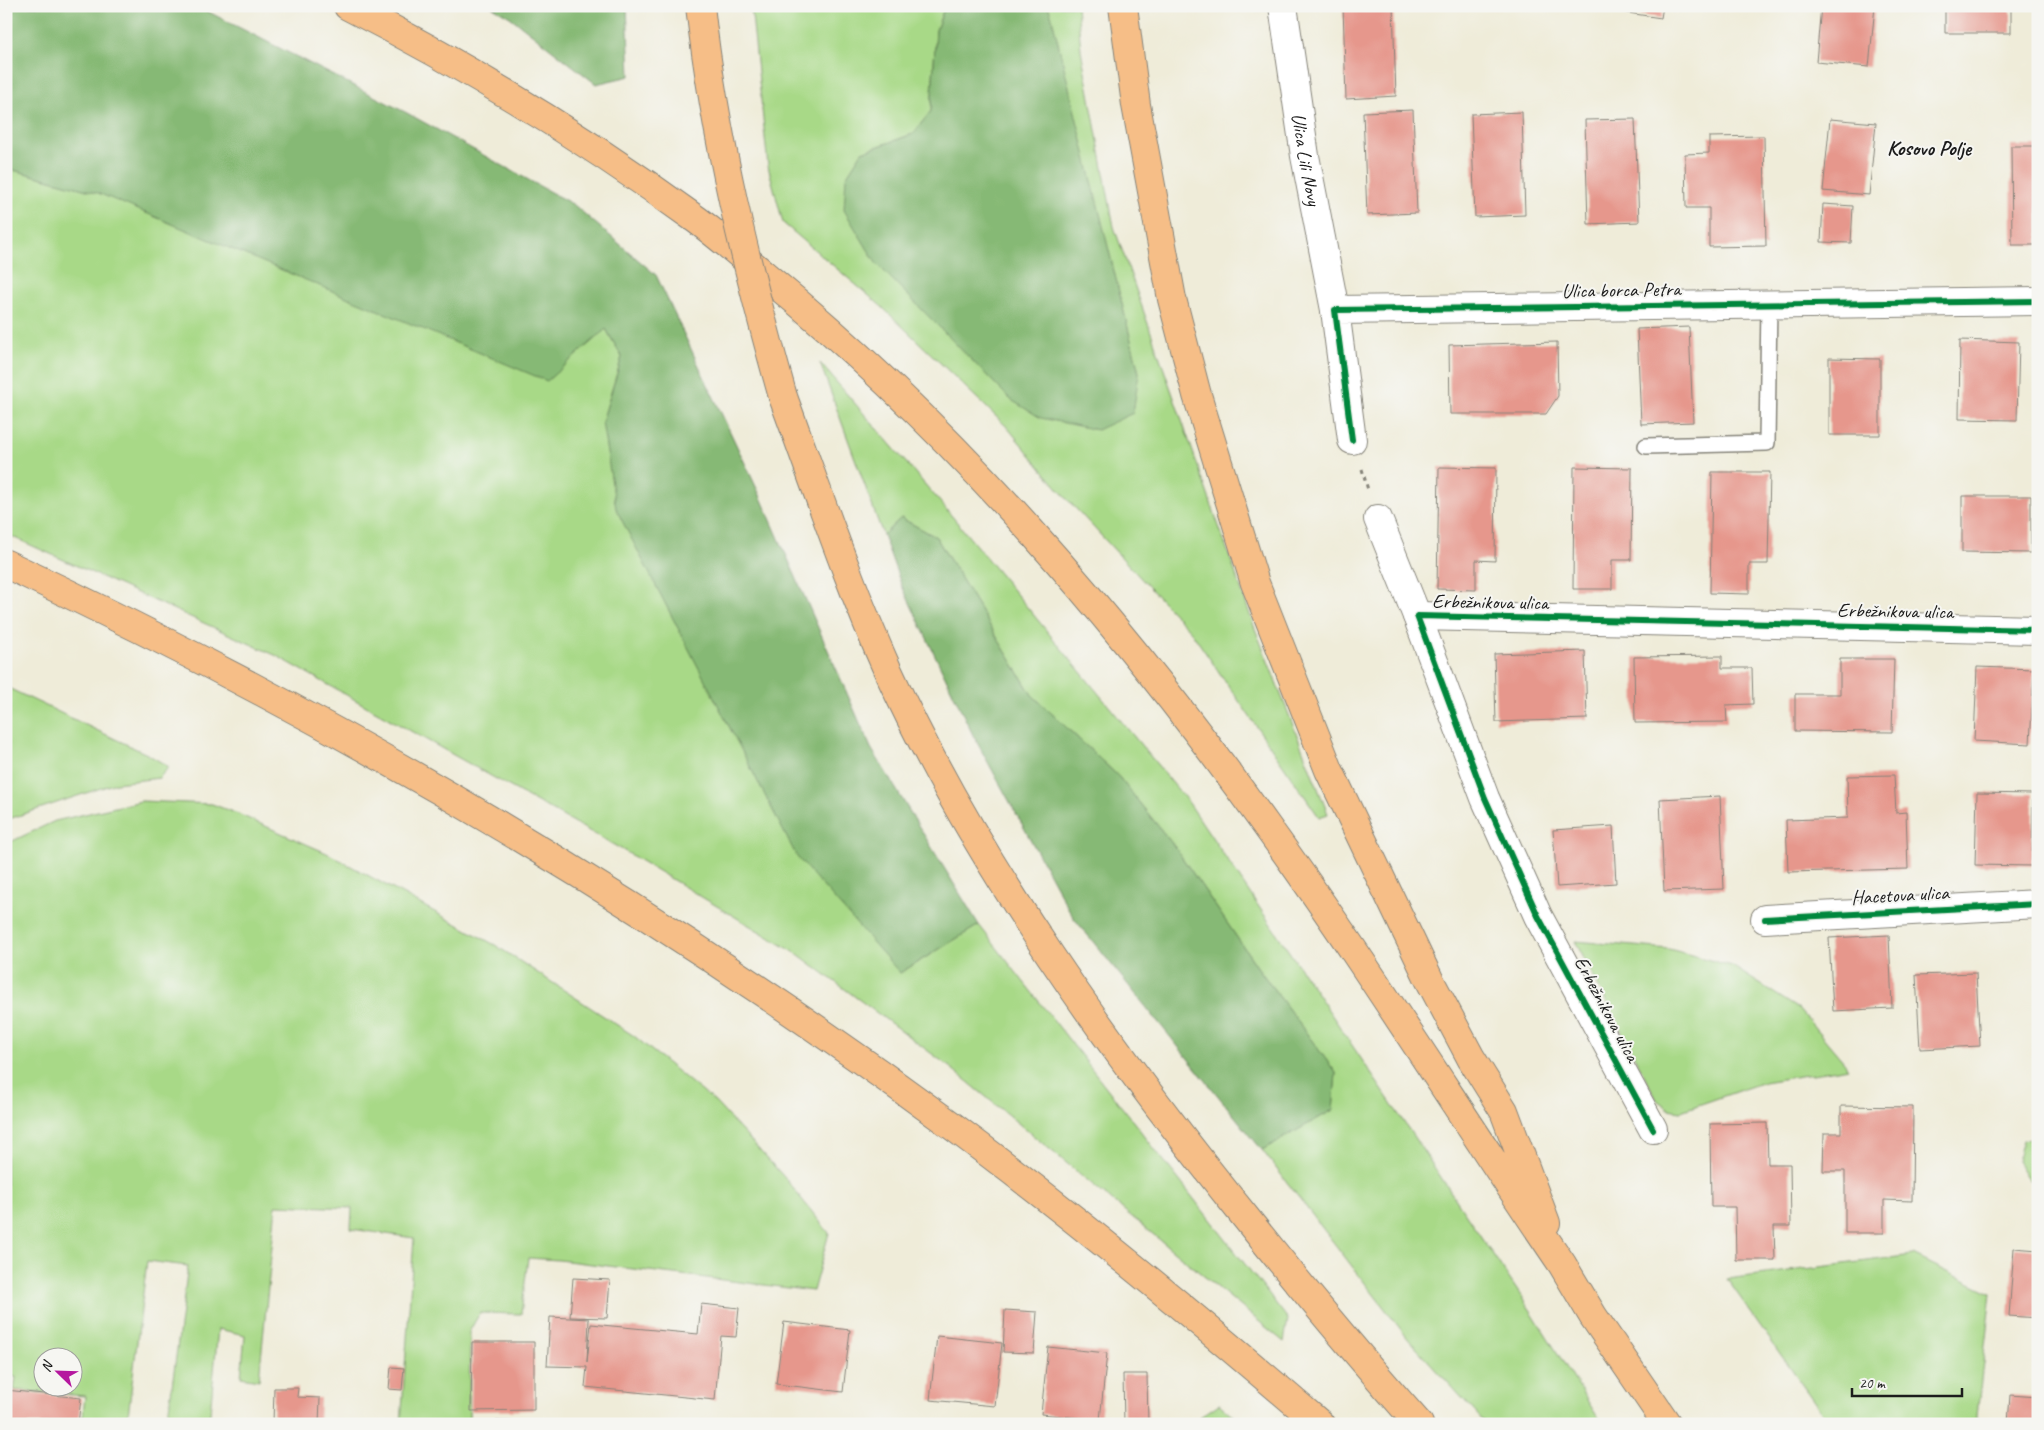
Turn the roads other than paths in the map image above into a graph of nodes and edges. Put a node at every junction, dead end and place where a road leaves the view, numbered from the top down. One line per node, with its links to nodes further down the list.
1 (348, 6): 17 (highway)
2 (700, 6): 19 (highway, bridge)
3 (1123, 6): 17 (highway)
4 (1283, 6): 7 (street, Ulica Lili Novy)
5 (2038, 301): 6 (street, Ulica borca Petra)
6 (1769, 304): 7 (street, Ulica borca Petra); 9 (lane)
7 (1335, 310): 8 (street)
8 (1352, 440)
9 (1646, 446)
10 (1378, 519): 12 (street)
11 (6, 564): 18 (highway)
12 (1417, 616): 13 (street, Erbežnikova ulica); 16 (street, Erbežnikova ulica)
13 (2038, 630)
14 (2038, 904): 15 (street, Hacetova ulica)
15 (1764, 919)
16 (1653, 1130)
17 (1562, 1264): 20 (highway)
18 (1320, 1424)
19 (1419, 1424)
20 (1667, 1424)

